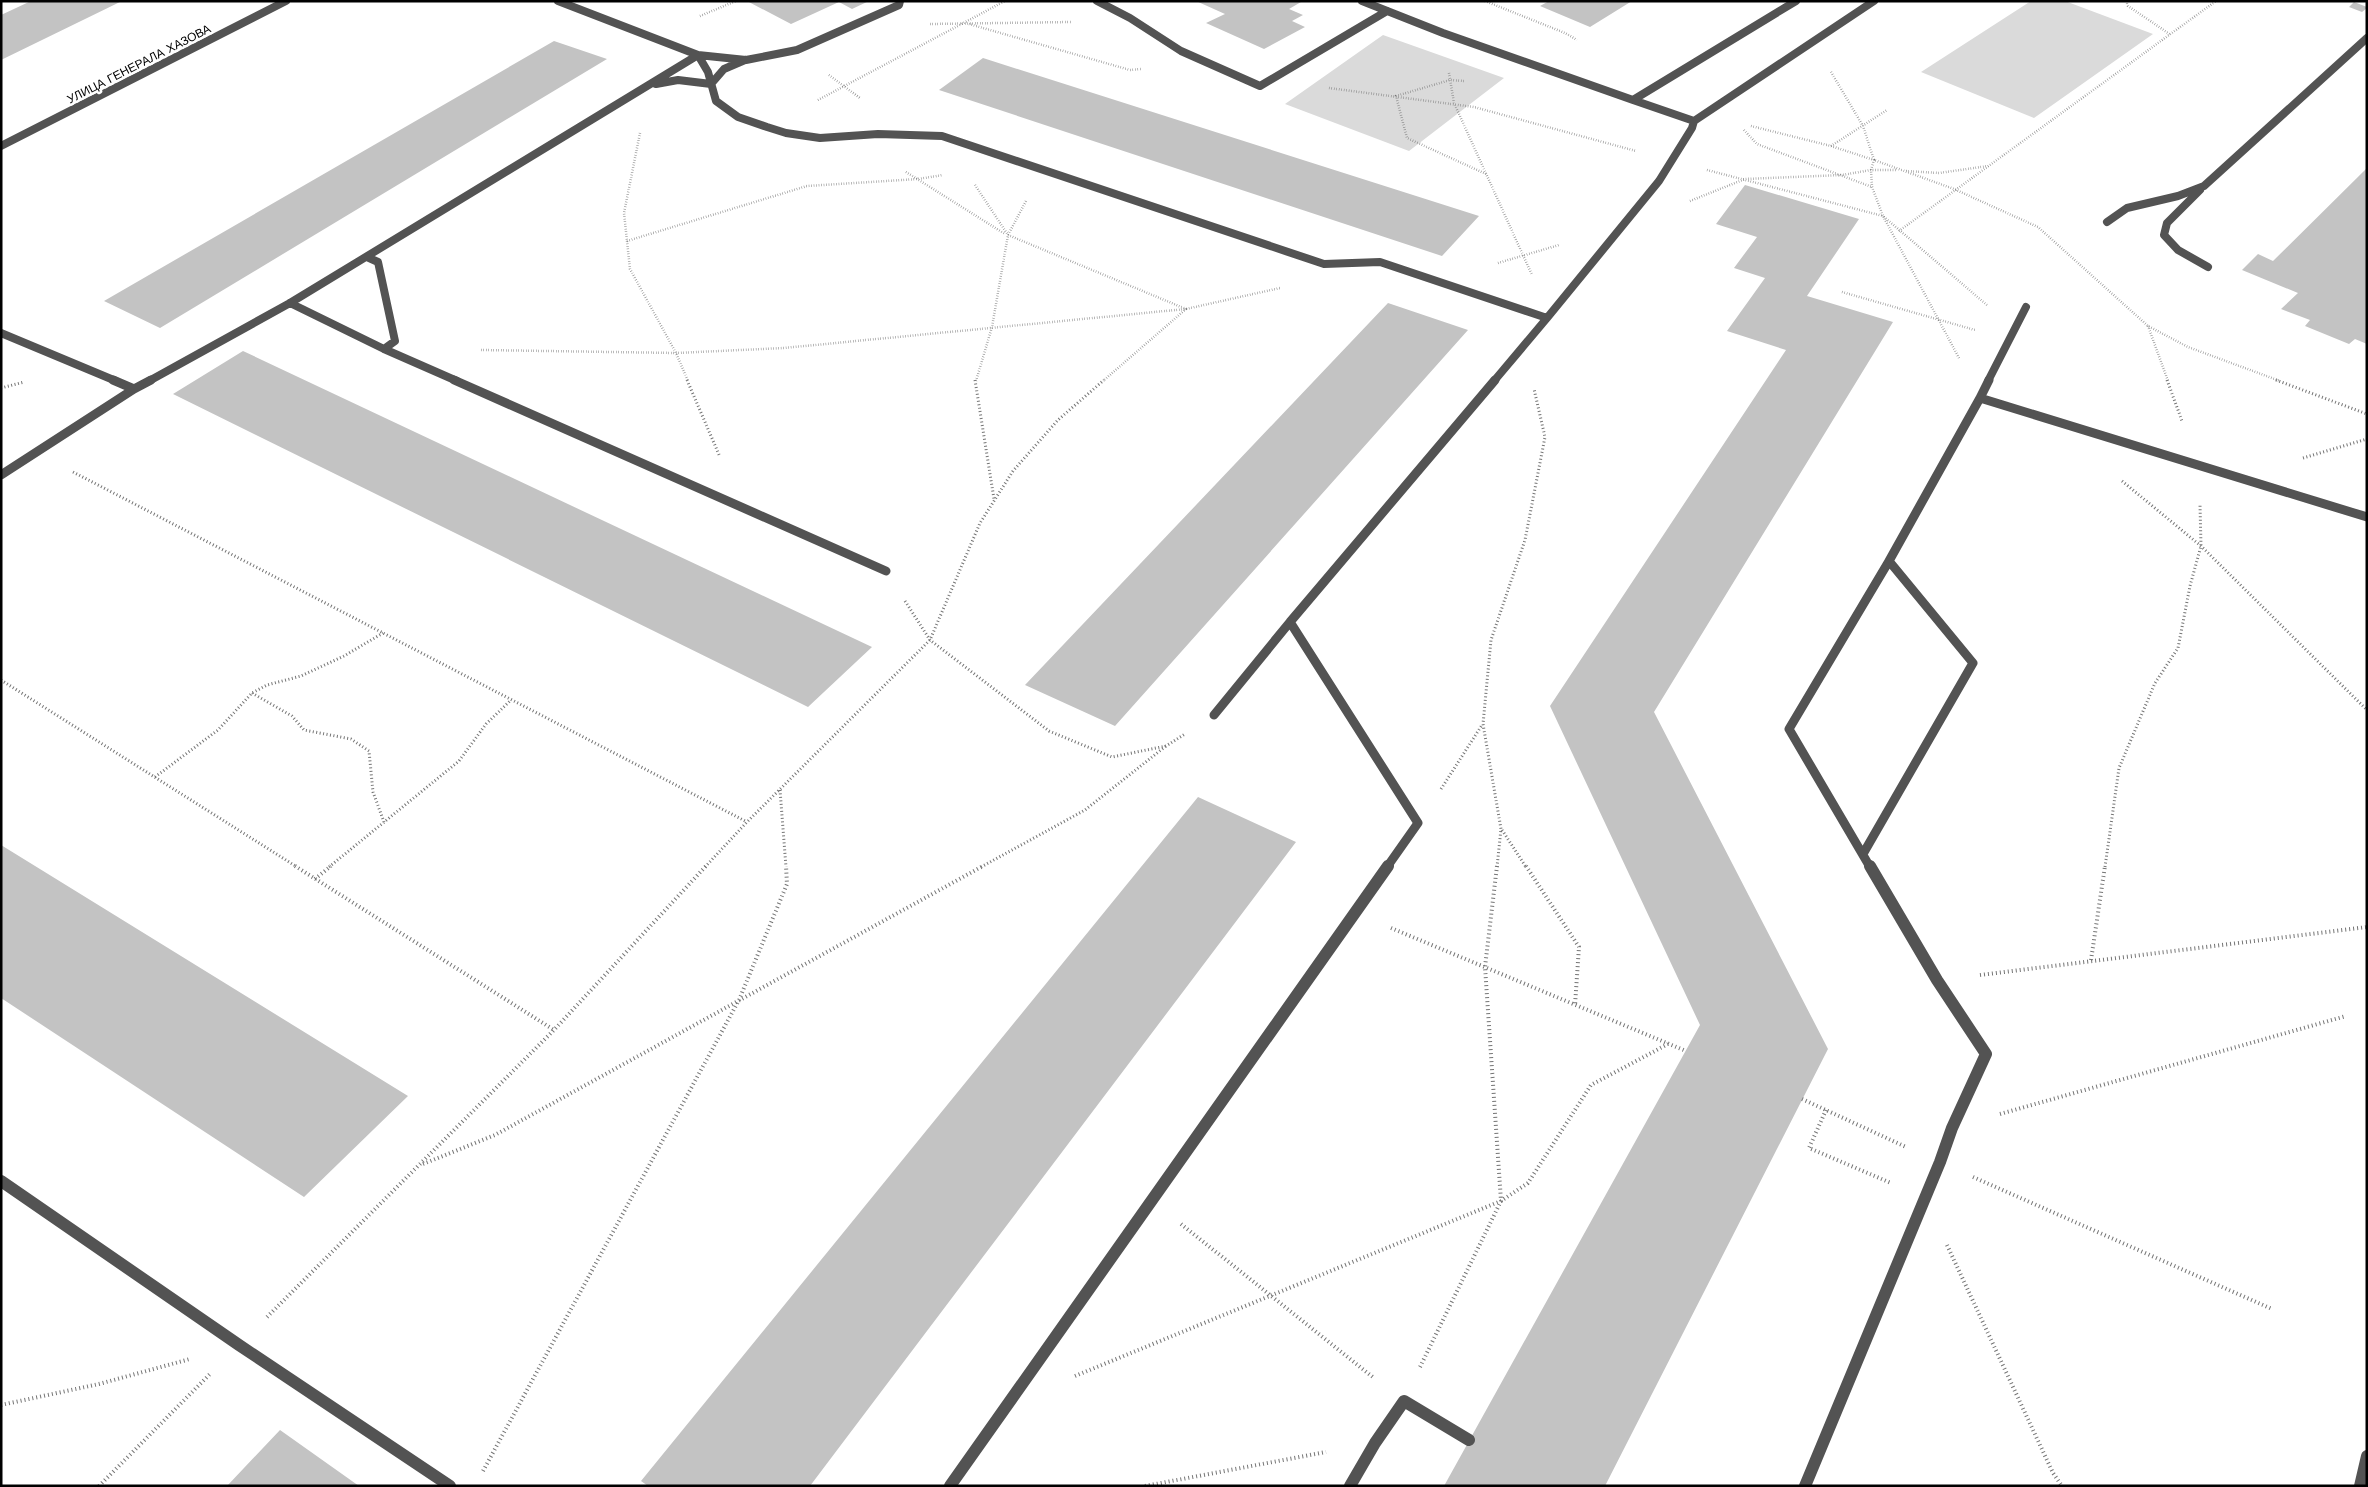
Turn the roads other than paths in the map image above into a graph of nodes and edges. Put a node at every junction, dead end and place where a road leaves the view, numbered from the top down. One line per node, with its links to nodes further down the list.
1 (286, 1): 16 (street, УЛИЦА ГЕНЕРАЛА ХАЗОВА)
2 (558, 1): 10 (street)
3 (900, 1): 11 (street)
4 (1097, 1): 8 (street)
5 (1362, 1): 8 (street)
6 (1796, 1): 14 (street)
7 (1874, 1): 15 (street)
8 (1387, 11): 14 (street)
9 (2367, 38): 17 (street)
10 (698, 55): 11 (street); 12 (street); 13 (street)
11 (746, 60): 12 (street)
12 (711, 84): 13 (street); 23 (street)
13 (650, 85): 19 (street)
14 (1633, 100): 15 (street)
15 (1694, 121): 23 (street)
16 (1, 146)
17 (2204, 186): 18 (street); 20 (street)
18 (2107, 222)
19 (367, 257): 21 (street); 25 (street)
20 (2208, 267)
21 (290, 303): 25 (street); 26 (street)
22 (2026, 307): 27 (street)
23 (1547, 318): 32 (street)
24 (1, 333): 26 (street)
25 (384, 348): 31 (street)
26 (134, 389): 28 (street)
27 (1980, 398): 29 (street); 30 (street)
28 (1, 475)
29 (2367, 517)
30 (1889, 561): 34 (street); 34 (street)
31 (886, 571)
32 (1290, 622): 33 (street); 39 (street)
33 (1214, 715)
34 (1863, 854): 41 (street)
35 (1, 1181): 38 (street)
36 (1469, 1440): 40 (street)
37 (2367, 1456): 42 (street)
38 (450, 1486)
39 (950, 1486)
40 (1350, 1486)
41 (1805, 1486)
42 (2360, 1486)

